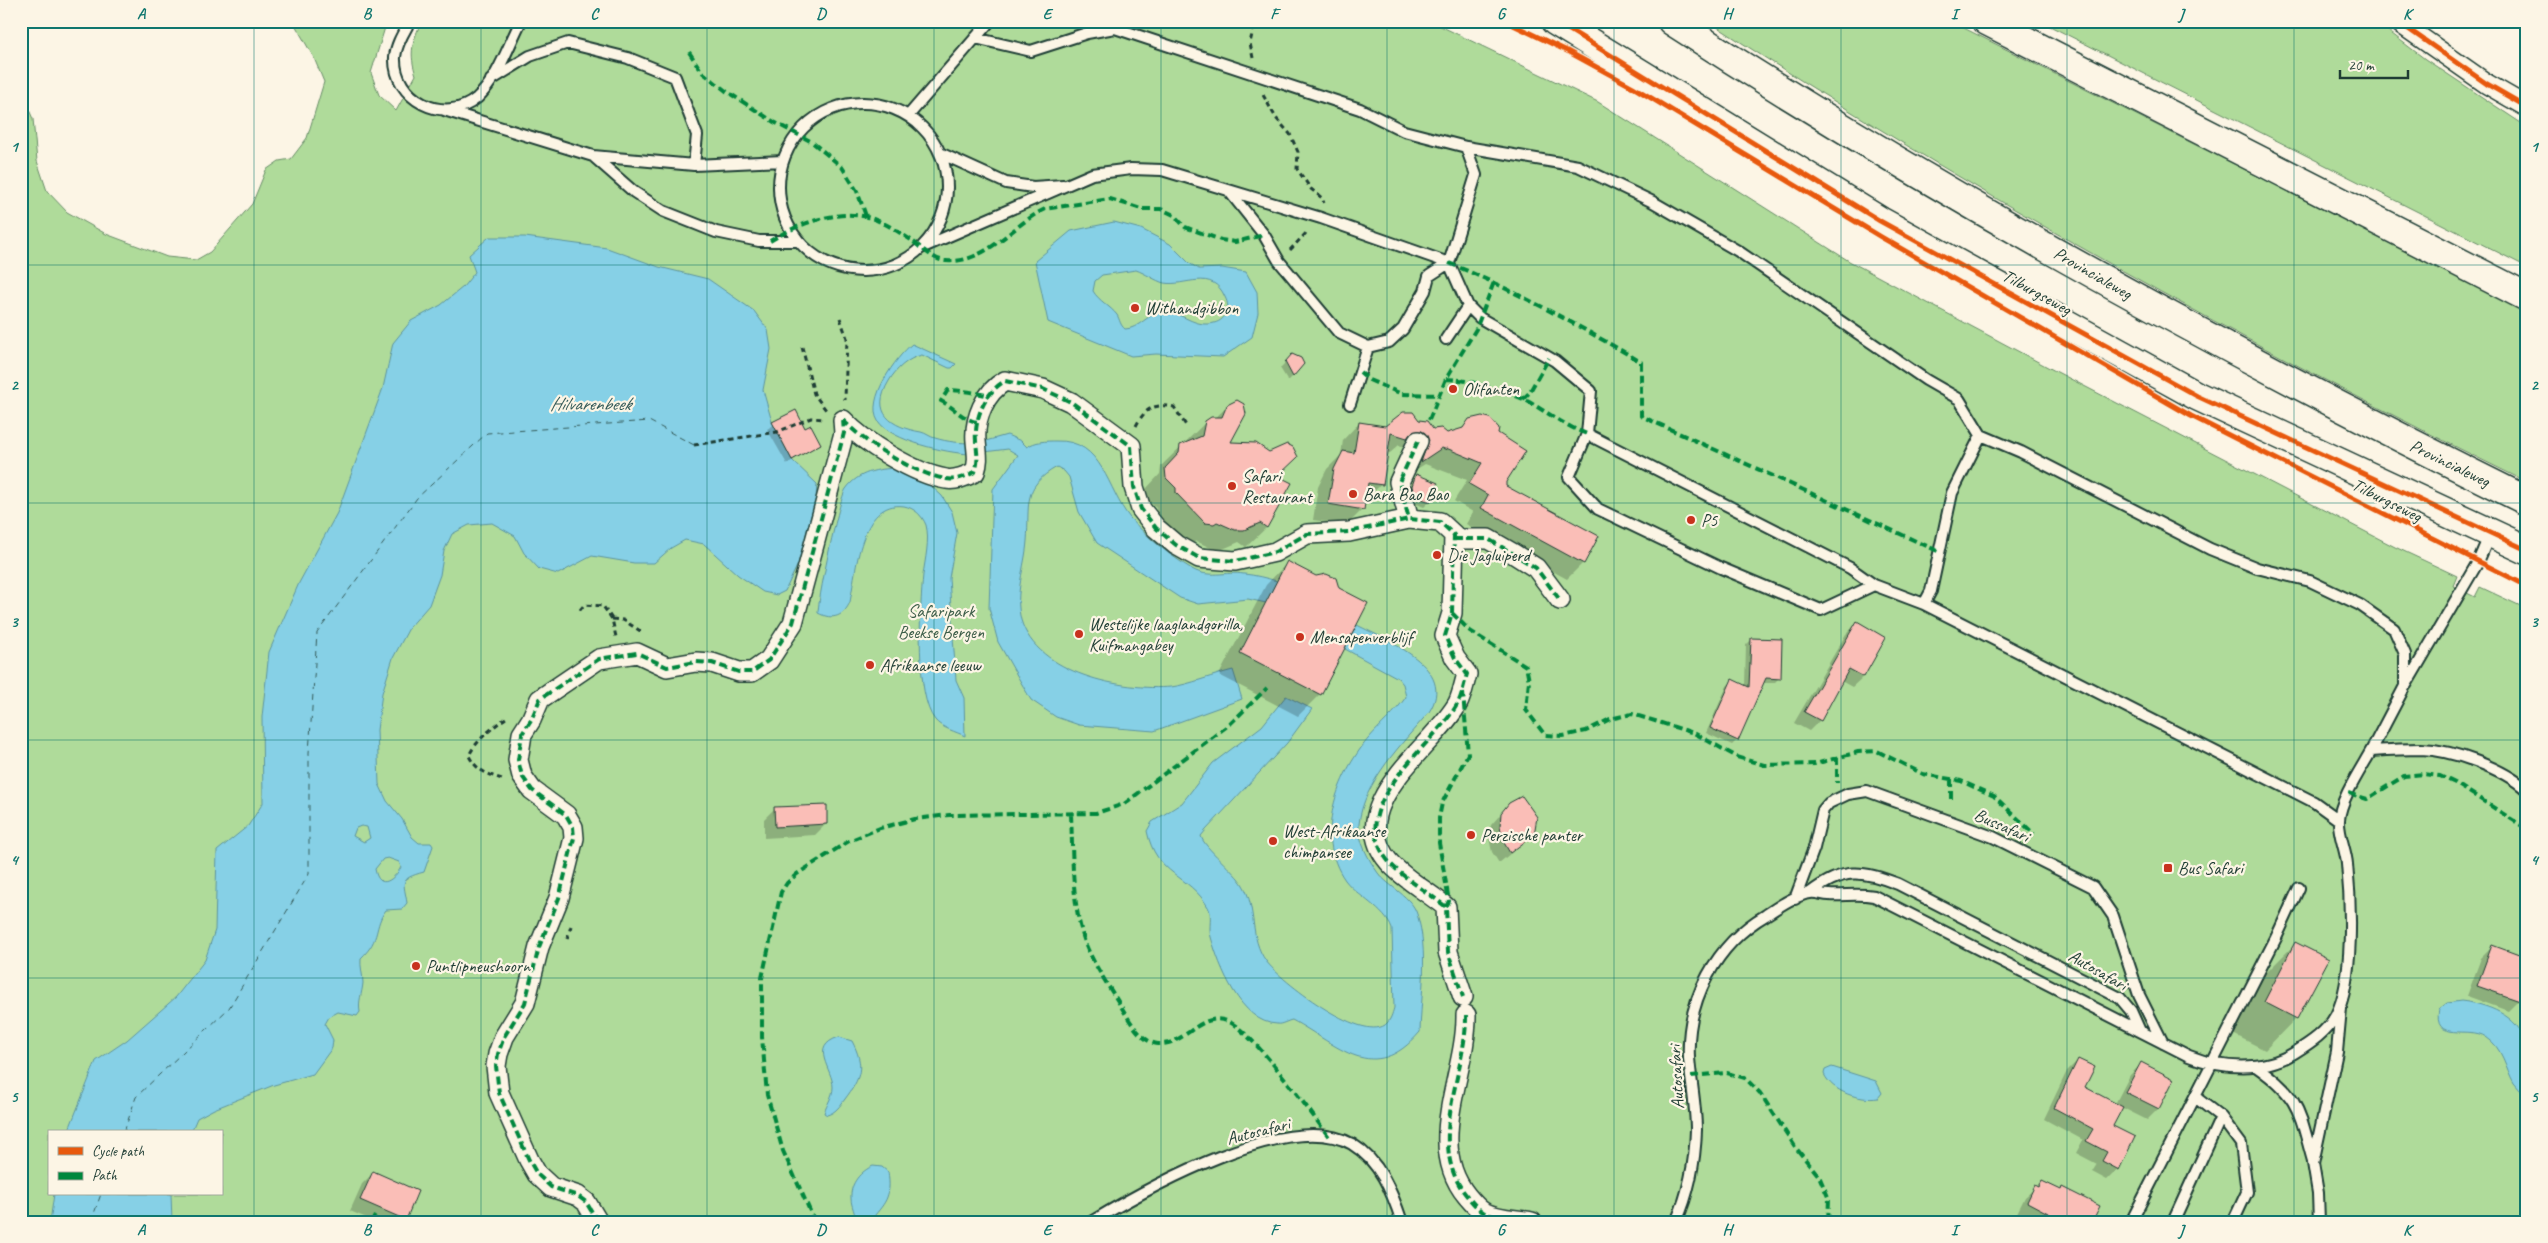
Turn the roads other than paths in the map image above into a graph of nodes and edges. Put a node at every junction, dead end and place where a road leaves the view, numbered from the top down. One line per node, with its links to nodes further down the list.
1 (410, 21): 13 (lane)
2 (521, 21): 11 (lane)
3 (990, 21): 10 (lane)
4 (1102, 21): 9 (lane)
5 (1555, 21): 35 (main road, Tilburgseweg)
6 (1672, 21): 33 (main road, Provincialeweg)
7 (1986, 21): 25 (main road)
8 (2397, 21): 12 (street)
9 (1115, 28): 10 (lane); 15 (lane)
10 (976, 38): 14 (lane)
11 (491, 80): 13 (lane); 19 (lane)
12 (2527, 107)
13 (444, 110): 17 (lane)
14 (908, 116): 16 (lane); 18 (lane)
15 (1466, 147): 24 (lane); 31 (lane)
16 (940, 153): 20 (lane); 23 (lane)
17 (592, 156): 19 (lane); 22 (lane)
18 (783, 161): 19 (lane); 22 (lane)
19 (694, 165)
20 (1072, 184): 21 (lane); 23 (lane)
21 (1229, 191): 24 (lane); 28 (lane)
22 (798, 241): 23 (lane)
23 (921, 248)
24 (1449, 262): 26 (lane); 28 (lane)
25 (2527, 298)
26 (1468, 306): 27 (lane); 30 (lane)
27 (1446, 339)
28 (1368, 346): 29 (lane)
29 (1350, 404)
30 (1587, 434): 38 (lane); 38 (lane)
31 (1981, 435): 40 (lane); 41 (lane)
32 (1418, 441): 34 (street)
33 (2527, 501)
34 (1409, 520): 36 (street); 56 (street)
35 (2491, 534): 37 (main road, Tilburgseweg); 41 (lane)
36 (1454, 539): 39 (street); 59 (street)
37 (2527, 550)
38 (1874, 585): 40 (lane)
39 (1560, 600)
40 (1924, 604): 44 (lane)
41 (2405, 686): 42 (lane)
42 (2371, 751): 43 (lane); 44 (lane)
43 (2527, 790)
44 (2339, 820): 48 (lane)
45 (2299, 888): 51 (lane)
46 (1810, 892): 47 (lane, Autosafari); 49 (lane, Autosafari); 49 (lane, Autosafari)
47 (1794, 899): 50 (lane, Bussafari); 60 (lane, Autosafari)
48 (2342, 997): 52 (lane, Autosafari); 55 (lane)
49 (2140, 1031): 50 (lane, Autosafari)
50 (2163, 1042): 51 (lane, Autosafari)
51 (2211, 1064): 52 (lane, Autosafari); 53 (lane)
52 (2257, 1066): 55 (lane)
53 (2195, 1097): 54 (lane); 61 (lane)
54 (2221, 1117): 62 (lane); 63 (lane)
55 (2313, 1163): 64 (lane)
56 (598, 1222)
57 (1091, 1222): 58 (lane, Autosafari)
58 (1402, 1222)
59 (1532, 1222)
60 (1676, 1222)
61 (2130, 1222)
62 (2173, 1222)
63 (2233, 1222)
64 (2319, 1222)

